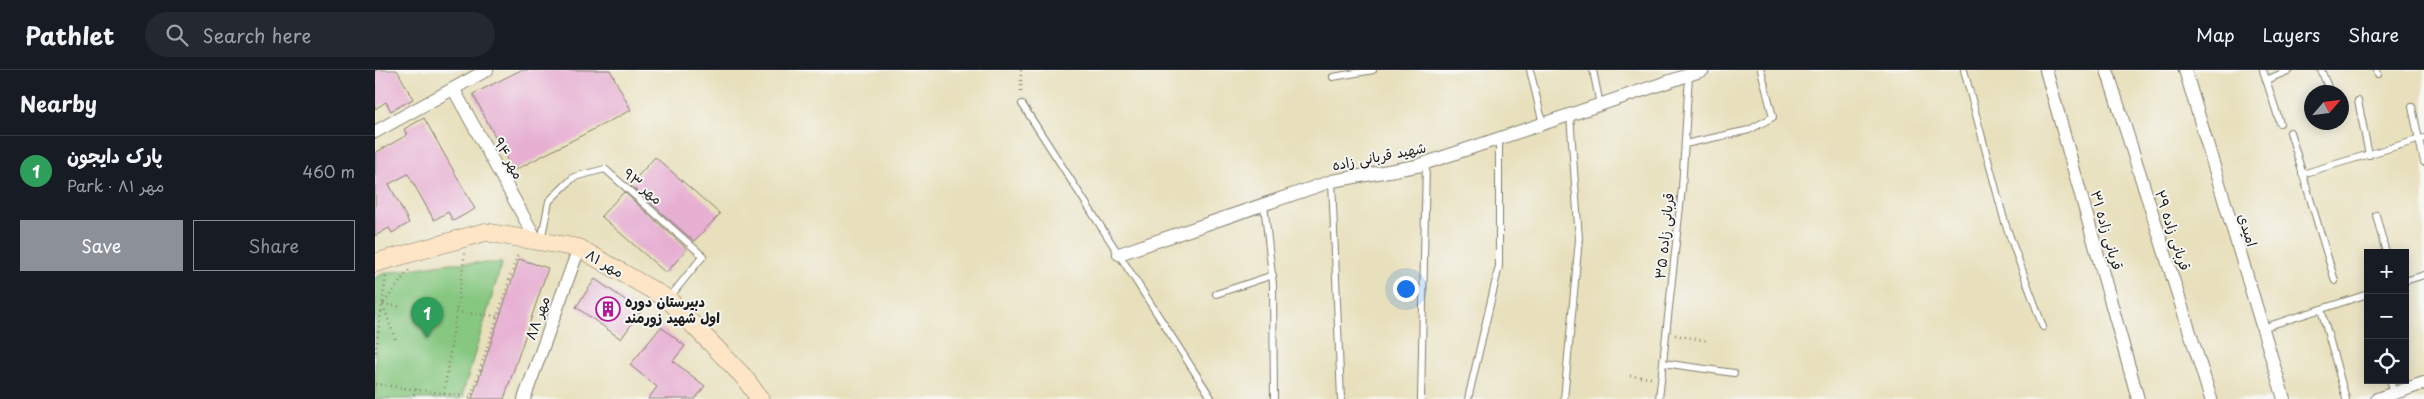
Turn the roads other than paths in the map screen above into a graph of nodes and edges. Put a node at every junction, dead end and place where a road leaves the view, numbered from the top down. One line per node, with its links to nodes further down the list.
1 (487, 70): 18 (street)
2 (1373, 70): 15 (lane)
3 (1530, 70): 24 (lane)
4 (1593, 70): 21 (lane)
5 (1703, 70): 14 (street, شهید قربانی زاده)
6 (1761, 70): 30 (lane)
7 (1964, 70): 51 (lane)
8 (2046, 70): 67 (street, قربانی زاده ۳۱)
9 (2107, 70): 68 (street, قربانی زاده ۲۹)
10 (2185, 70): 52 (street, امیدی)
11 (2263, 70): 16 (lane)
12 (2290, 70): 16 (lane)
13 (2321, 70): 17 (lane)
14 (1689, 72): 21 (street, شهید قربانی زاده); 30 (lane, قربانی زاده ۳۵)
15 (1333, 77)
16 (2266, 80): 25 (lane)
17 (2327, 85)
18 (454, 90): 26 (street); 38 (street, مهر ۹۴)
19 (2358, 102): 31 (lane)
20 (1022, 104): 41 (lane)
21 (1600, 105): 23 (street, شهید قربانی زاده)
22 (2412, 107): 29 (lane)
23 (1570, 115): 24 (street, شهید قربانی زاده); 65 (lane)
24 (1543, 124): 28 (street, شهید قربانی زاده)
25 (2279, 124)
26 (375, 132)
27 (2290, 132): 34 (lane)
28 (1499, 139): 33 (street, شهید قربانی زاده); 64 (lane)
29 (2422, 139): 31 (lane); 32 (lane)
30 (1685, 144): 53 (lane, قربانی زاده ۳۵)
31 (2369, 155): 34 (lane)
32 (2424, 162)
33 (1427, 163): 35 (street, شهید قربانی زاده); 63 (lane)
34 (2302, 174): 46 (lane)
35 (1332, 181): 36 (street, شهید قربانی زاده); 62 (lane)
36 (1264, 204): 41 (street, شهید قربانی زاده); 43 (lane)
37 (2376, 215): 40 (lane)
38 (539, 241): 39 (street, مهر ۸۱); 42 (street, مهر ۸۱); 49 (lane, مهر ۹۳)
39 (579, 248): 49 (street, مهر ۸۱); 58 (street, مهر ۸۸)
40 (2385, 249)
41 (1119, 254): 60 (lane)
42 (381, 265)
43 (1273, 275): 47 (lane); 61 (lane)
44 (2424, 275): 45 (lane)
45 (2409, 280)
46 (2335, 281)
47 (1216, 294)
48 (2364, 297): 50 (lane)
49 (668, 299): 59 (street, مهر ۸۱)
50 (2321, 309): 52 (lane); 70 (lane)
51 (2043, 326)
52 (2262, 328): 69 (street, امیدی)
53 (1663, 363): 54 (lane); 66 (lane, قربانی زاده ۳۵)
54 (1734, 373)
55 (2424, 383): 57 (street)
56 (2391, 384): 57 (lane)
57 (2395, 396): 71 (street)
58 (524, 399)
59 (760, 399)
60 (1212, 399)
61 (1274, 399)
62 (1341, 399)
63 (1421, 399)
64 (1468, 399)
65 (1564, 399)
66 (1659, 399)
67 (2138, 399)
68 (2211, 399)
69 (2284, 399)
70 (2346, 399)
71 (2377, 399)

